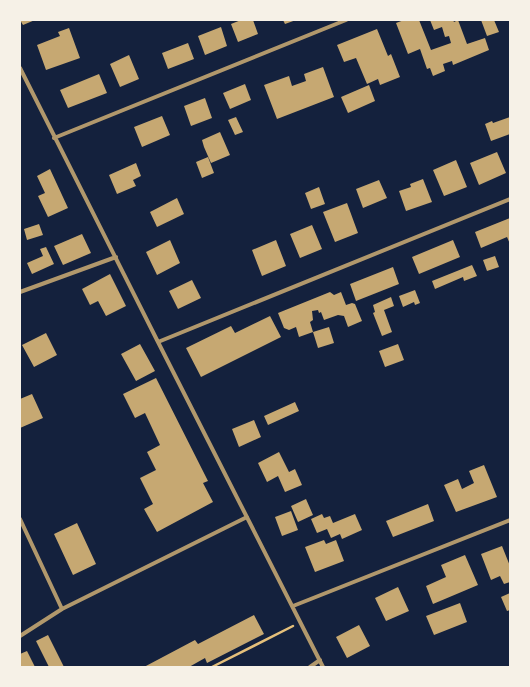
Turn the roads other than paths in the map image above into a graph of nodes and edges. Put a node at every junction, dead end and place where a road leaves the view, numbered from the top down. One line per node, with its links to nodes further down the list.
1 (346, 20): 3 (street)
2 (20, 68): 3 (street)
3 (54, 138): 5 (street)
4 (510, 199): 7 (street)
5 (116, 258): 6 (street); 7 (street)
6 (20, 292)
7 (158, 342): 8 (street)
8 (247, 517): 11 (street); 12 (street)
9 (20, 519): 12 (street)
10 (510, 520): 11 (street)
11 (293, 606): 14 (street)
12 (62, 609): 13 (street)
13 (20, 636)
14 (320, 660): 15 (street); 16 (street)
15 (310, 667)
16 (324, 667)

